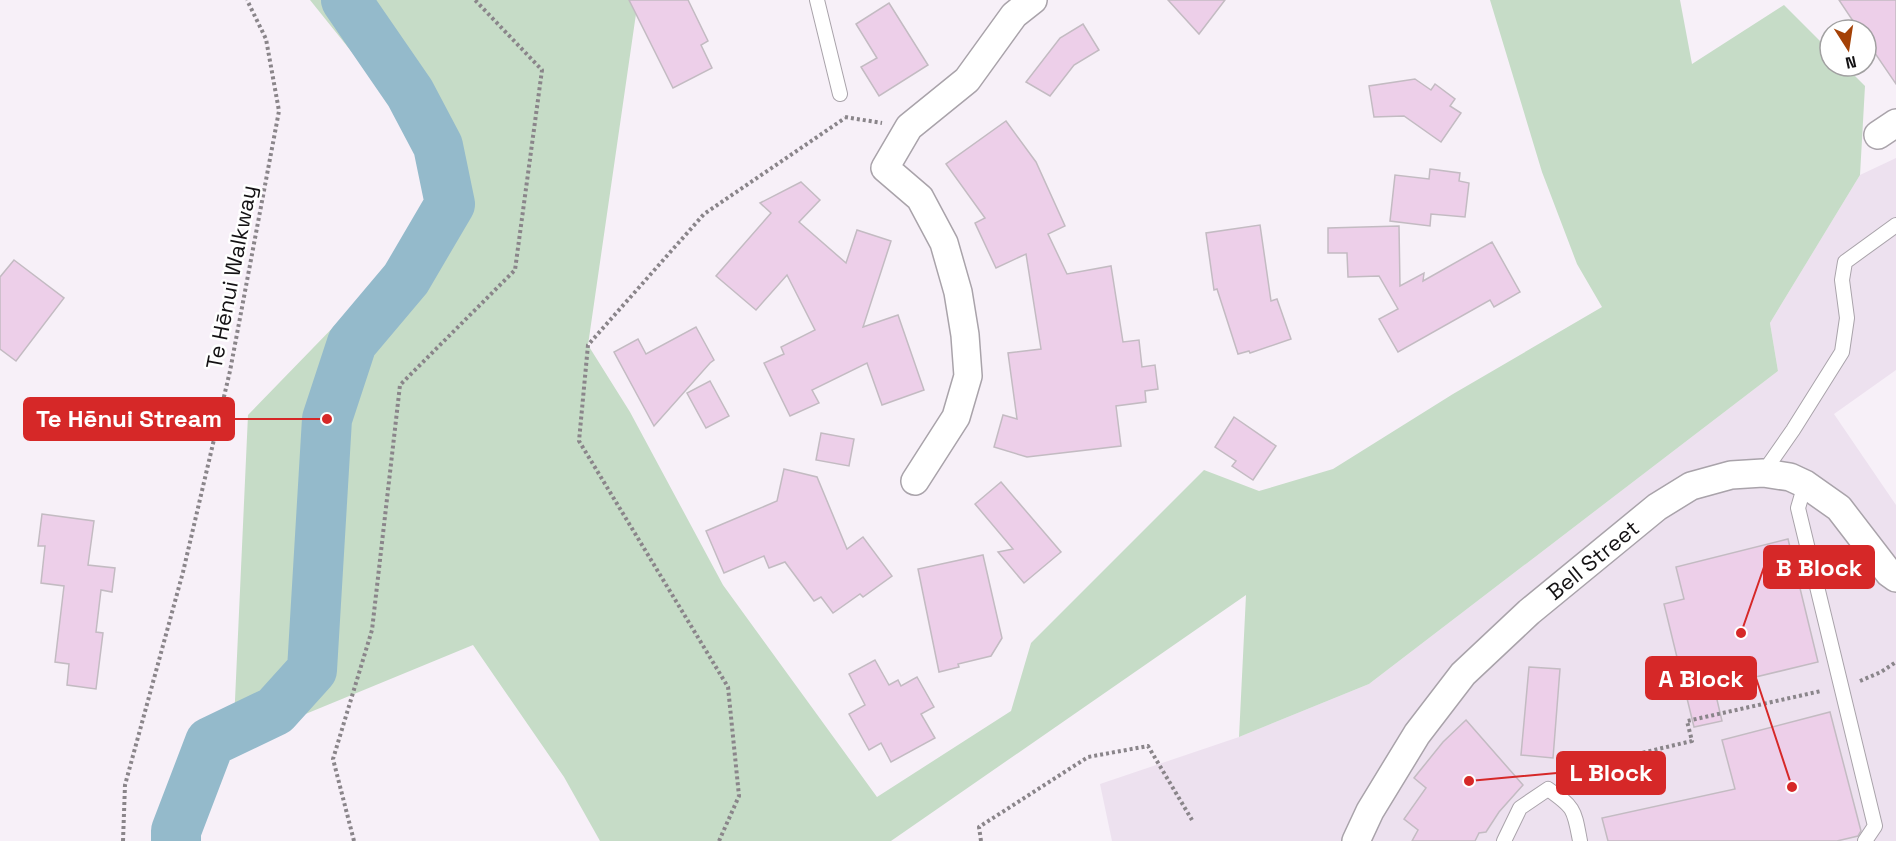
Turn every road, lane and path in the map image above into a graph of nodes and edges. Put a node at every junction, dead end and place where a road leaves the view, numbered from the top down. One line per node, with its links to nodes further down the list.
1 (248, 0): 17 (path, Te Hēnui Walkway)
2 (475, 0): 18 (path)
3 (817, 0): 5 (lane)
4 (1033, 0): 7 (street)
5 (840, 94): 6 (path)
6 (845, 118): 7 (path); 19 (path)
7 (909, 127): 10 (street)
8 (1896, 225): 9 (lane)
9 (1763, 473): 11 (street, Bell Street); 21 (street, Bell Street)
10 (915, 480)
11 (1805, 484): 12 (street, Bell Street); 14 (lane)
12 (1896, 578)
13 (1896, 662): 14 (path)
14 (1841, 687): 15 (path); 24 (lane)
15 (1551, 775)
16 (1192, 820): 20 (path)
17 (123, 841)
18 (354, 841)
19 (719, 841)
20 (981, 841)
21 (1356, 841)
22 (1504, 841): 23 (lane)
23 (1580, 841)
24 (1865, 841)

